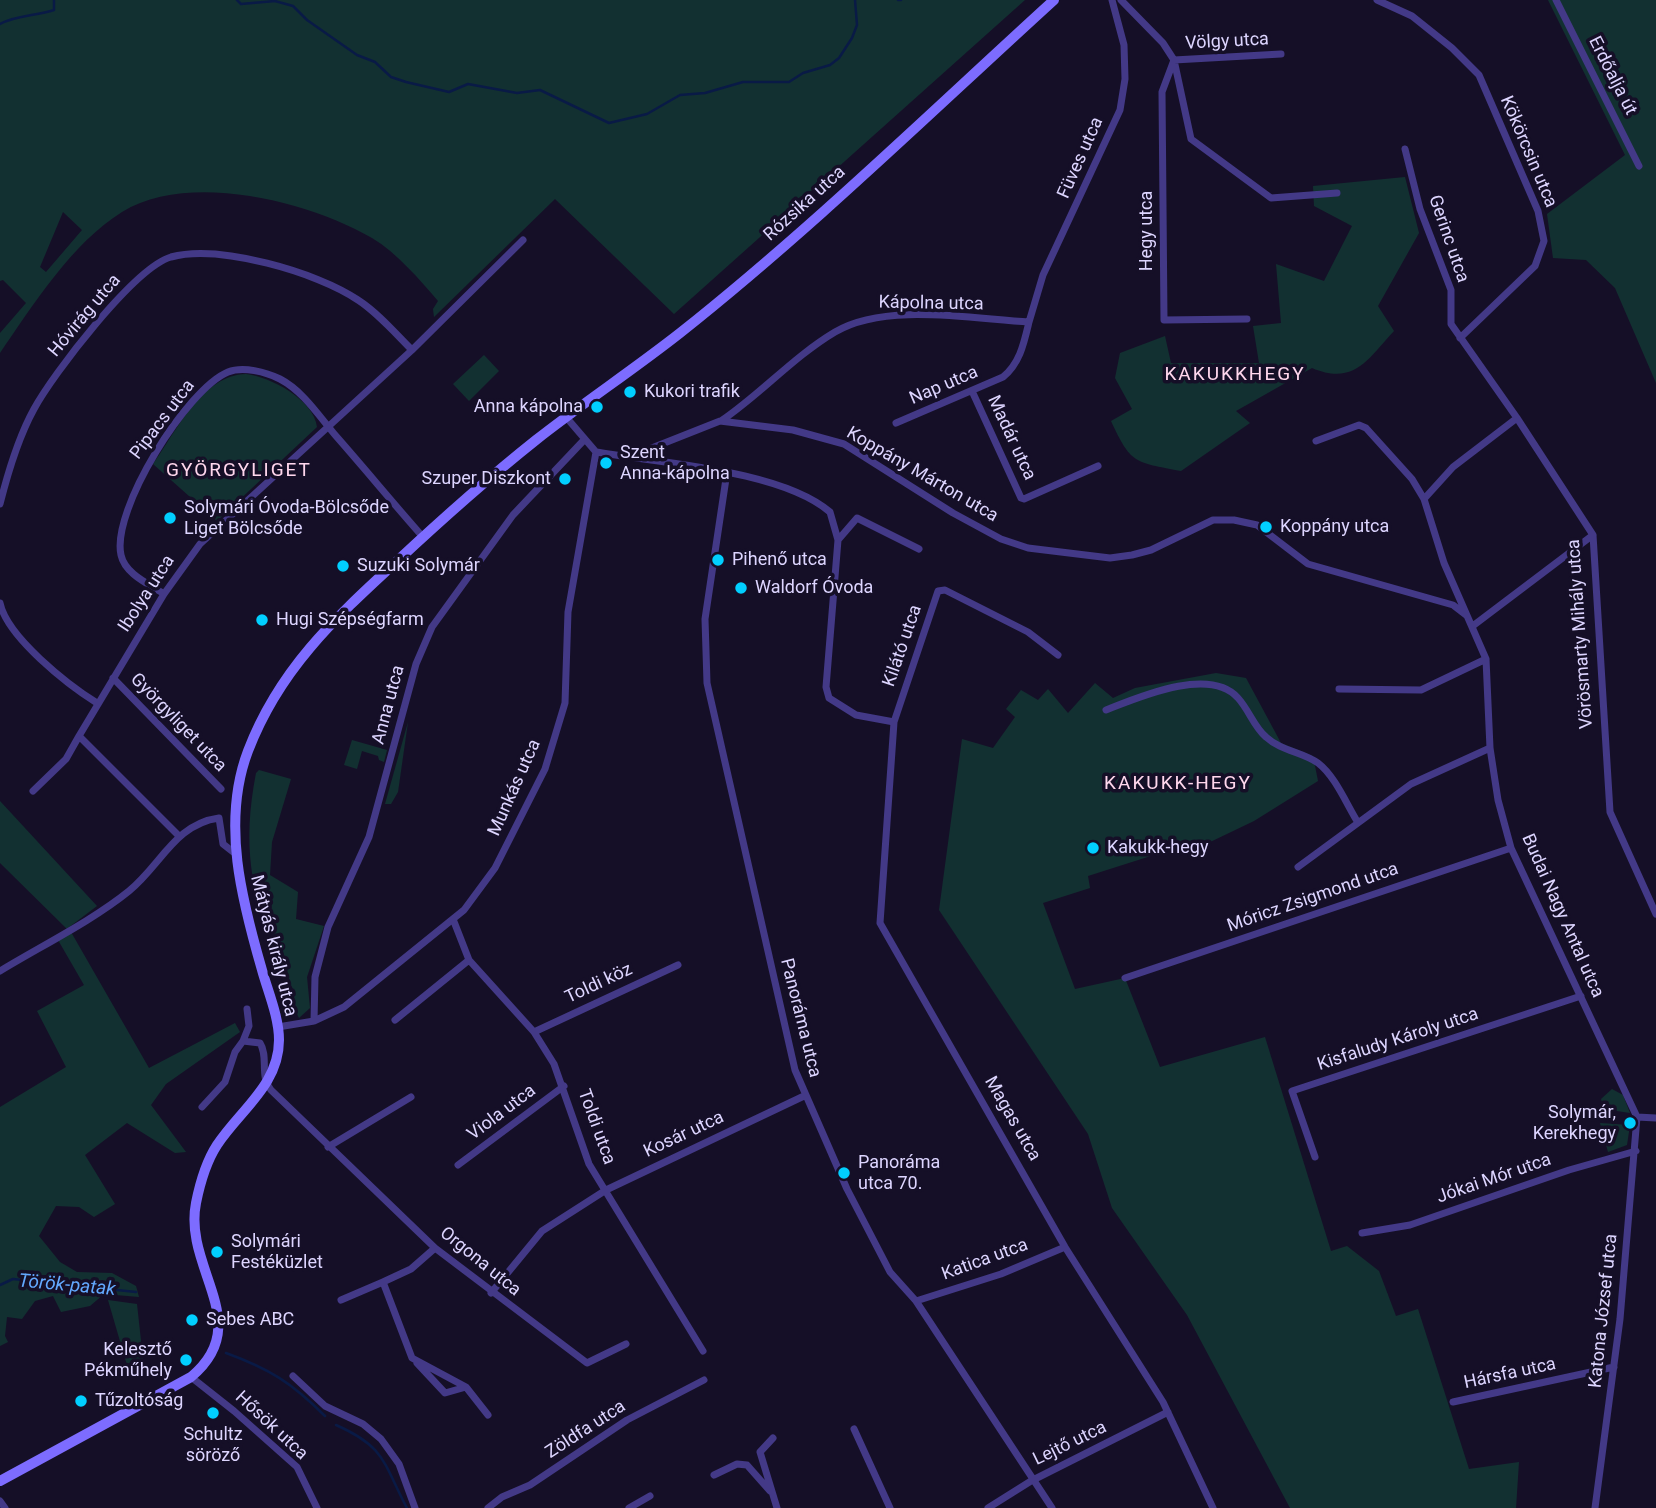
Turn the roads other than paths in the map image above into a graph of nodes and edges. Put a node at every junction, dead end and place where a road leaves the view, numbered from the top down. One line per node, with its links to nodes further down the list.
1 (1054, 0): 17 (main road, Rózsika utca)
2 (1112, 0): 13 (street, Füves utca)
3 (1121, 0): 7 (street, Völgy utca)
4 (1377, 0): 14 (street, Kökörcsin utca)
5 (1556, 0): 9 (street, Erdőalja út)
6 (1281, 54): 7 (street, Völgy utca)
7 (1174, 60): 10 (street, Völgy utca); 12 (street, Hegy utca)
8 (1405, 149): 14 (street, Gerinc utca)
9 (1639, 166)
10 (1337, 193)
11 (523, 240): 15 (street, Ibolya utca)
12 (1247, 319)
13 (1029, 323): 16 (street, Nap utca); 19 (street, Kápolna utca)
14 (1461, 338): 18 (street, Vörösmarty Mihály utca)
15 (412, 351): 21 (street, Ibolya utca); 29 (street, Hóvirág utca)
16 (972, 391): 20 (street, Nap utca); 26 (street, Madár utca)
17 (566, 417): 22 (street); 31 (main road, Mátyás király utca)
18 (1517, 418): 28 (street); 30 (street, Vörösmarty Mihály utca)
19 (720, 421): 25 (street, Koppány Márton utca); 36 (street, Koppány Márton utca)
20 (896, 423)
21 (327, 426): 31 (street); 34 (street, Ibolya utca); 34 (street, Pipacs utca)
22 (584, 440): 24 (street); 63 (street, Anna utca)
23 (1316, 442): 28 (street, Budai Nagy Antal utca)
24 (596, 452): 25 (street); 55 (street, Munkás utca)
25 (629, 457): 27 (street)
26 (1098, 466)
27 (727, 472): 32 (street); 69 (street, Panoráma utca)
28 (1424, 499): 36 (street, Budai Nagy Antal utca)
29 (0, 504)
30 (1593, 535): 37 (street); 54 (street, Vörösmarty Mihály utca)
31 (423, 537): 52 (main road, Mátyás király utca)
32 (838, 540): 33 (street); 44 (street)
33 (919, 549)
34 (164, 594): 40 (street, Ibolya utca)
35 (0, 603): 42 (street)
36 (1469, 617): 37 (street, Budai Nagy Antal utca)
37 (1474, 625): 39 (street, Budai Nagy Antal utca)
38 (1058, 655): 44 (street, Kilátó utca)
39 (1486, 659): 41 (street); 46 (street, Budai Nagy Antal utca)
40 (113, 678): 42 (street, Ibolya utca); 47 (street, Györgyliget utca)
41 (1339, 689)
42 (97, 703): 45 (street)
43 (1106, 710): 49 (street)
44 (894, 722): 80 (street, Magas utca)
45 (79, 736): 48 (street); 50 (street)
46 (1490, 748): 49 (street); 51 (street, Budai Nagy Antal utca)
47 (220, 789)
48 (33, 791)
49 (1357, 821): 53 (street)
50 (179, 836): 52 (street, Mátyás király utca); 58 (street)
51 (1511, 848): 59 (street, Móricz Zsigmond utca); 60 (street, Budai Nagy Antal utca)
52 (237, 855): 64 (main road, Mátyás király utca)
53 (1298, 867)
54 (1656, 914)
55 (453, 919): 56 (street, Toldi utca); 63 (street, Munkás utca)
56 (468, 960): 62 (street); 65 (street, Toldi utca)
57 (678, 965): 65 (street, Toldi köz)
58 (0, 971)
59 (1125, 978)
60 (1581, 996): 72 (street, Budai Nagy Antal utca); 76 (street, Kisfaludy Károly utca)
61 (247, 1009): 66 (street)
62 (395, 1020)
63 (314, 1021): 64 (street, Munkás utca)
64 (278, 1027): 67 (main road, Mátyás király utca)
65 (534, 1032): 68 (street, Toldi utca)
66 (243, 1041): 67 (street); 71 (street)
67 (267, 1085): 74 (street, Orgona utca); 91 (main road, Mátyás király utca)
68 (564, 1086): 77 (street, Viola utca); 78 (street, Toldi utca)
69 (804, 1096): 78 (street, Kosár utca); 85 (street, Panoráma utca)
70 (411, 1097): 74 (street)
71 (202, 1107)
72 (1637, 1117): 73 (street); 75 (street, Katona József utca)
73 (1656, 1118)
74 (328, 1147): 81 (street, Orgona utca)
75 (1636, 1151): 79 (street, Jókai Mór utca); 89 (street, Katona József utca)
76 (1315, 1157)
77 (458, 1165)
78 (606, 1190): 83 (street, Kosár utca); 87 (street, Toldi utca)
79 (1362, 1233)
80 (1065, 1247): 85 (street, Katica utca); 95 (street, Magas utca)
81 (435, 1248): 82 (street); 83 (street, Orgona utca)
82 (383, 1282): 84 (street); 88 (street)
83 (491, 1293): 86 (street, Orgona utca)
84 (341, 1300)
85 (916, 1301): 101 (street, Panoráma utca)
86 (626, 1344)
87 (703, 1351)
88 (412, 1357): 93 (street); 93 (street)
89 (1614, 1367): 94 (street, Hársfa utca); 115 (street, Katona József utca)
90 (293, 1376): 107 (street)
91 (191, 1377): 100 (main road, Mátyás király utca); 106 (street, Hősök utca)
92 (704, 1380): 108 (street, Zöldfa utca)
93 (466, 1387): 96 (street)
94 (1453, 1402)
95 (1168, 1412): 101 (street, Lejtő utca); 114 (street, Magas utca)
96 (488, 1415)
97 (854, 1429): 111 (street)
98 (773, 1438): 102 (street)
99 (714, 1475): 102 (street)
100 (0, 1481)
101 (1031, 1481): 112 (street, Lejtő utca); 113 (street, Panoráma utca)
102 (773, 1494): 110 (street)
103 (650, 1496): 109 (street)
104 (0, 1502): 105 (street)
105 (5, 1508)
106 (317, 1508)
107 (415, 1508)
108 (488, 1508)
109 (629, 1508)
110 (777, 1508)
111 (890, 1508)
112 (988, 1508)
113 (1052, 1508)
114 (1213, 1508)
115 (1595, 1508)

